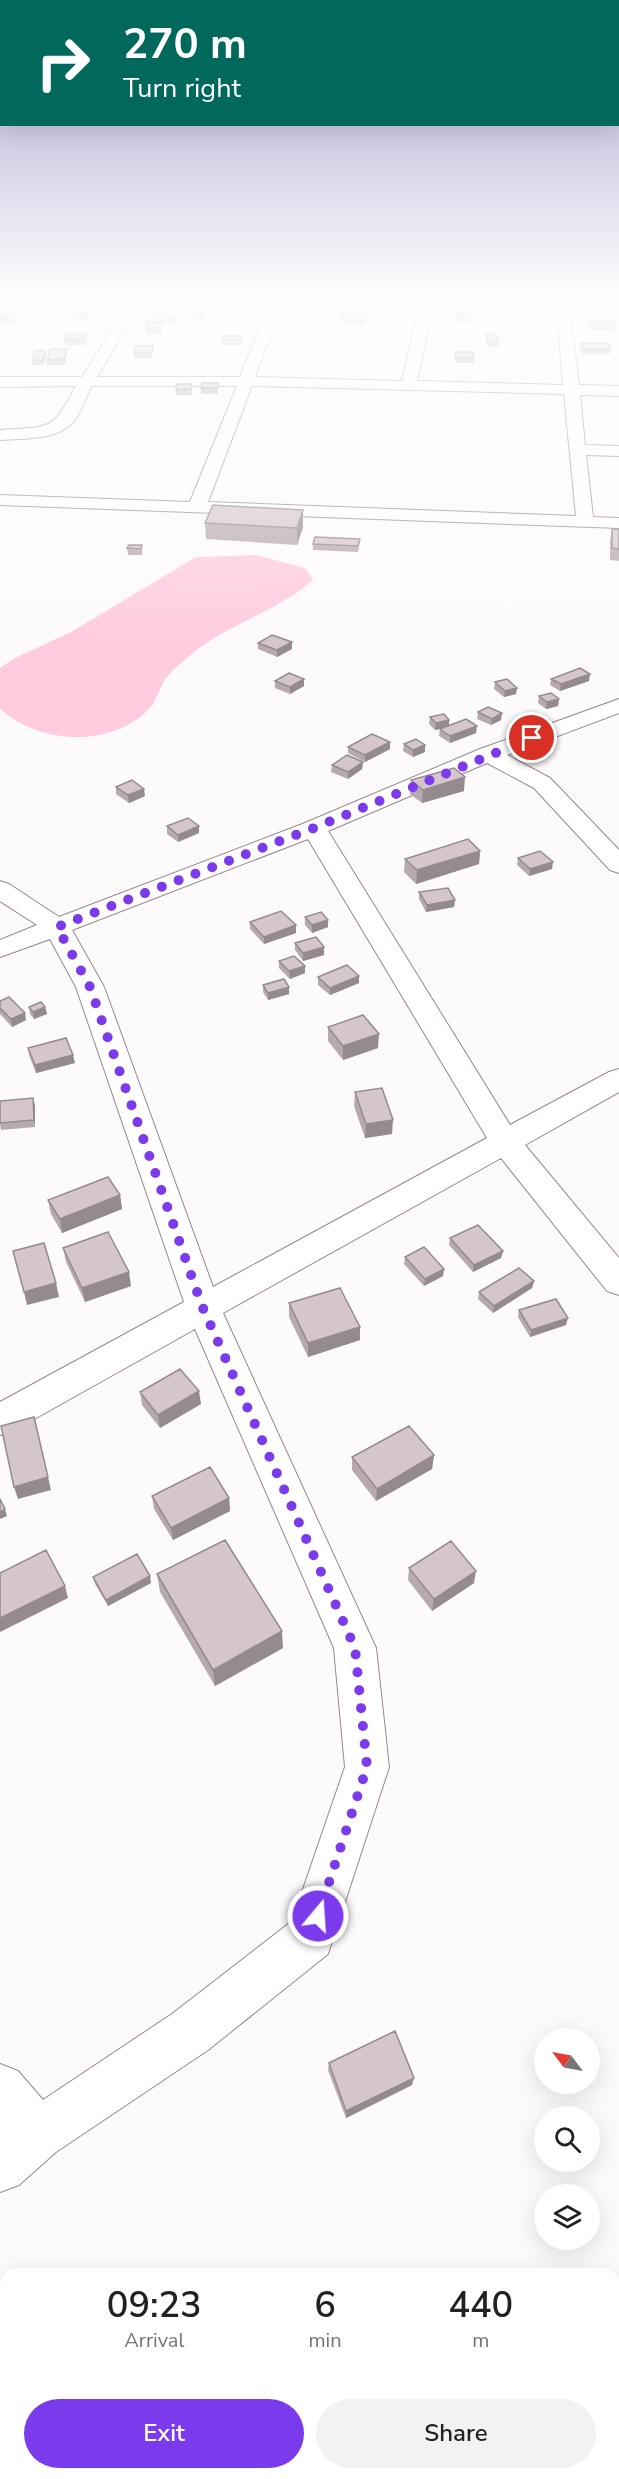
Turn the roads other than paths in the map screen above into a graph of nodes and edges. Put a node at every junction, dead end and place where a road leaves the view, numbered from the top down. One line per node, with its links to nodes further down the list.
1 (69, 416): 4 (street)
2 (233, 416): 8 (street)
3 (575, 416): 5 (street)
4 (0, 435)
5 (578, 450): 6 (street); 9 (street)
6 (619, 451)
7 (0, 500): 8 (street)
8 (197, 507): 9 (street)
9 (585, 521): 10 (street)
10 (619, 523)
11 (619, 706): 12 (street)
12 (488, 754): 13 (street); 14 (street)
13 (314, 828): 16 (street); 19 (street)
14 (619, 865)
15 (0, 889): 16 (street)
16 (57, 927): 17 (street); 21 (street)
17 (0, 949)
18 (619, 1079): 19 (street)
19 (505, 1142): 20 (street); 21 (street)
20 (619, 1282)
21 (202, 1306): 22 (street); 24 (street)
22 (0, 1420)
23 (0, 2089): 24 (street)
24 (38, 2134): 25 (street)
25 (0, 2166)

